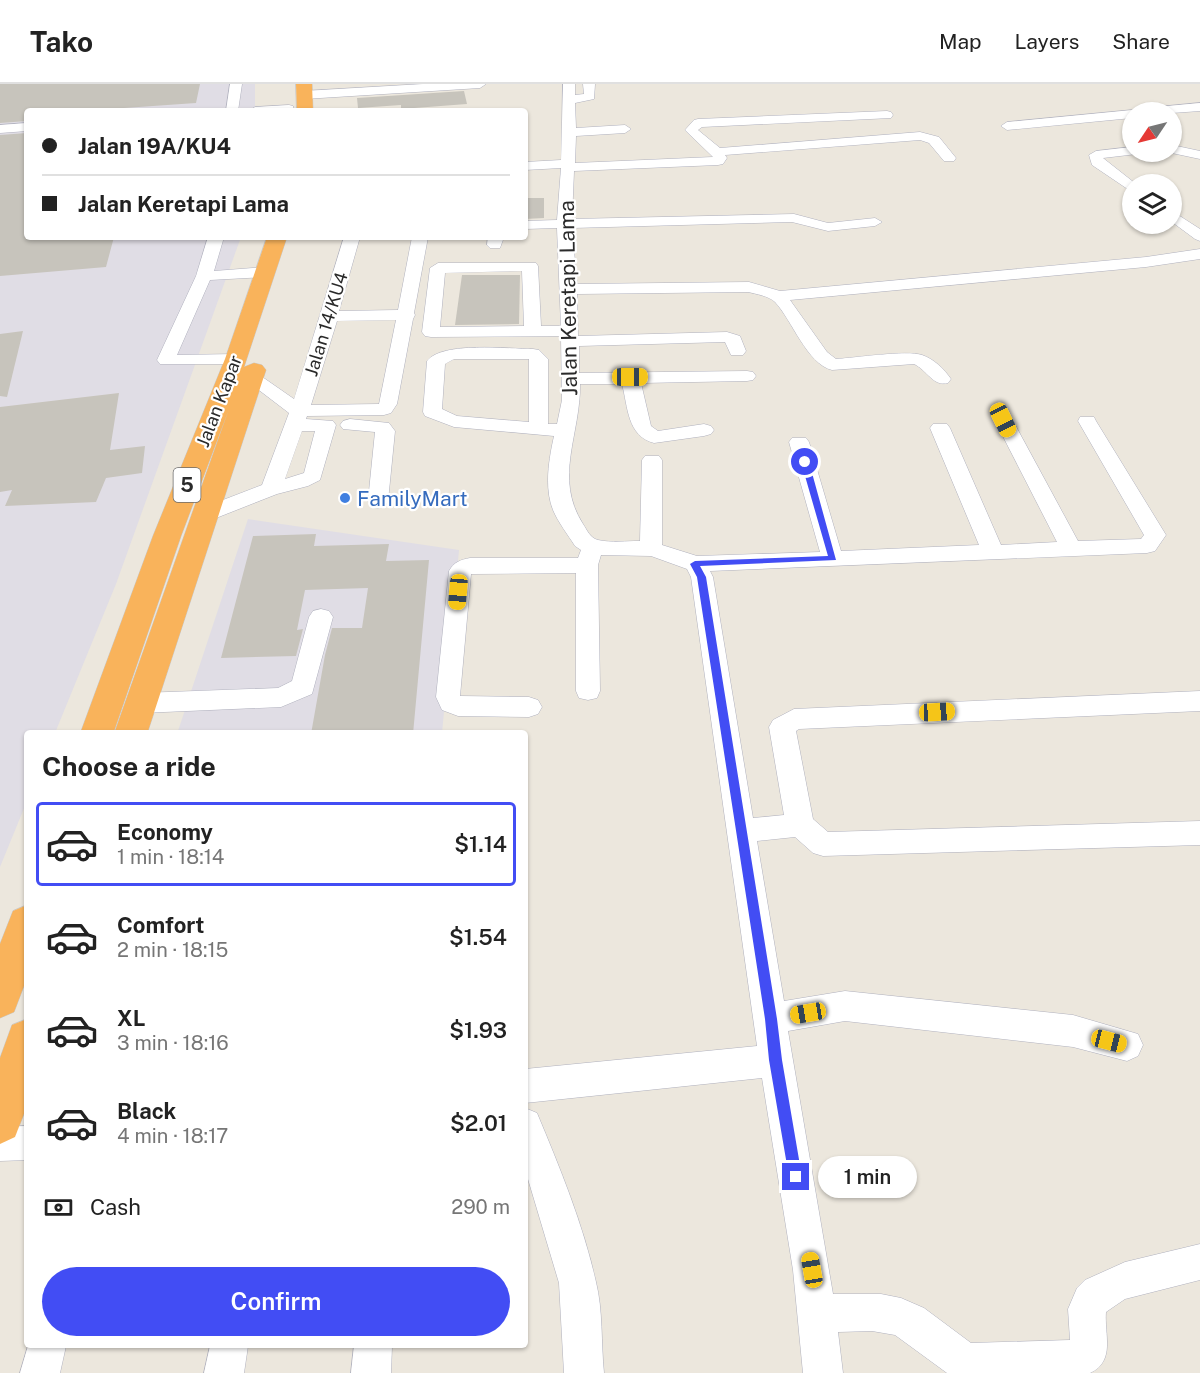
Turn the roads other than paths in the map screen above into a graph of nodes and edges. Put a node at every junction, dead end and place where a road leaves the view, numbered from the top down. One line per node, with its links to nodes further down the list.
1 (236, 84): 10 (street)
2 (289, 84): 7 (highway)
3 (480, 84): 7 (street)
4 (589, 84): 5 (street)
5 (570, 92): 19 (street, Jalan Keretapi Lama)
6 (1132, 100): 8 (street)
7 (298, 102): 11 (street)
8 (1135, 102)
9 (1200, 107): 12 (street)
10 (232, 108)
11 (269, 108)
12 (1182, 109)
13 (887, 115): 21 (street)
14 (1122, 115): 15 (street)
15 (1007, 126)
16 (24, 127): 17 (street)
17 (0, 129)
18 (625, 129): 19 (street)
19 (570, 132): 26 (street, Jalan Keretapi Lama)
20 (1182, 151): 23 (street)
21 (717, 152): 24 (street); 26 (street)
22 (1122, 152): 27 (street)
23 (1200, 155)
24 (949, 158)
25 (528, 162): 26 (street)
26 (568, 165): 31 (street, Jalan Keretapi Lama)
27 (1122, 181)
28 (875, 222): 31 (street)
29 (1182, 222): 32 (street)
30 (528, 225): 31 (street)
31 (564, 225): 41 (street, Jalan Keretapi Lama)
32 (1200, 236)
33 (215, 240): 40 (street)
34 (276, 240): 39 (highway, Jalan Kapar / 5)
35 (296, 240): 48 (highway, Jalan Kapar / 5)
36 (351, 240): 44 (street, Jalan 14/KU4)
37 (420, 240): 43 (street)
38 (1200, 254): 42 (street)
39 (266, 272): 40 (street); 48 (highway, Jalan Kapar / 5)
40 (204, 276): 48 (street)
41 (569, 289): 42 (street); 46 (street, Jalan Keretapi Lama)
42 (779, 296): 52 (street)
43 (407, 315): 44 (street); 53 (street)
44 (331, 316): 53 (street, Jalan 14/KU4)
45 (533, 332): 45 (street); 46 (street)
46 (570, 336): 47 (street); 51 (street, Jalan Keretapi Lama)
47 (737, 351)
48 (244, 368): 53 (street); 64 (highway, Jalan Kapar / 5); 76 (highway, Jalan Kapar / 5)
49 (747, 376): 50 (street)
50 (630, 377): 51 (street); 59 (street)
51 (570, 378): 58 (street, Jalan Keretapi Lama)
52 (942, 379)
53 (298, 418): 56 (street); 62 (street, Jalan 14/KU4)
54 (1003, 420): 66 (street)
55 (1087, 421): 66 (street)
56 (326, 425): 62 (street); 63 (street)
57 (940, 428): 67 (street)
58 (551, 430): 58 (street); 68 (street, Jalan Keretapi Lama)
59 (704, 430)
60 (799, 442): 69 (street)
61 (652, 460): 65 (street)
62 (272, 489): 64 (street)
63 (378, 501)
64 (204, 515): 74 (highway, Jalan Kapar / 5)
65 (651, 549): 68 (street); 70 (street)
66 (1071, 549): 67 (street)
67 (993, 552): 69 (street)
68 (590, 556): 72 (street); 75 (street)
69 (833, 558): 70 (street)
70 (695, 564): 79 (street)
71 (321, 617): 74 (street)
72 (588, 691)
73 (1200, 701): 78 (street)
74 (141, 703): 77 (highway, Jalan Kapar / 5)
75 (529, 707)
76 (97, 730)
77 (131, 730)
78 (800, 825): 79 (street); 80 (street)
79 (742, 831): 83 (street)
80 (1200, 833)
81 (24, 931): 82 (highway)
82 (0, 998)
83 (771, 1019): 84 (street); 86 (street)
84 (1127, 1045)
85 (24, 1057): 88 (highway)
86 (776, 1060): 87 (street); 93 (street)
87 (528, 1086)
88 (0, 1122)
89 (528, 1133): 100 (street)
90 (24, 1143): 91 (street)
91 (0, 1144)
92 (1200, 1262): 93 (street)
93 (817, 1313): 101 (street)
94 (46, 1348): 97 (street)
95 (229, 1348): 98 (street)
96 (373, 1348): 99 (street)
97 (40, 1373)
98 (224, 1373)
99 (371, 1373)
100 (584, 1373)
101 (823, 1373)

